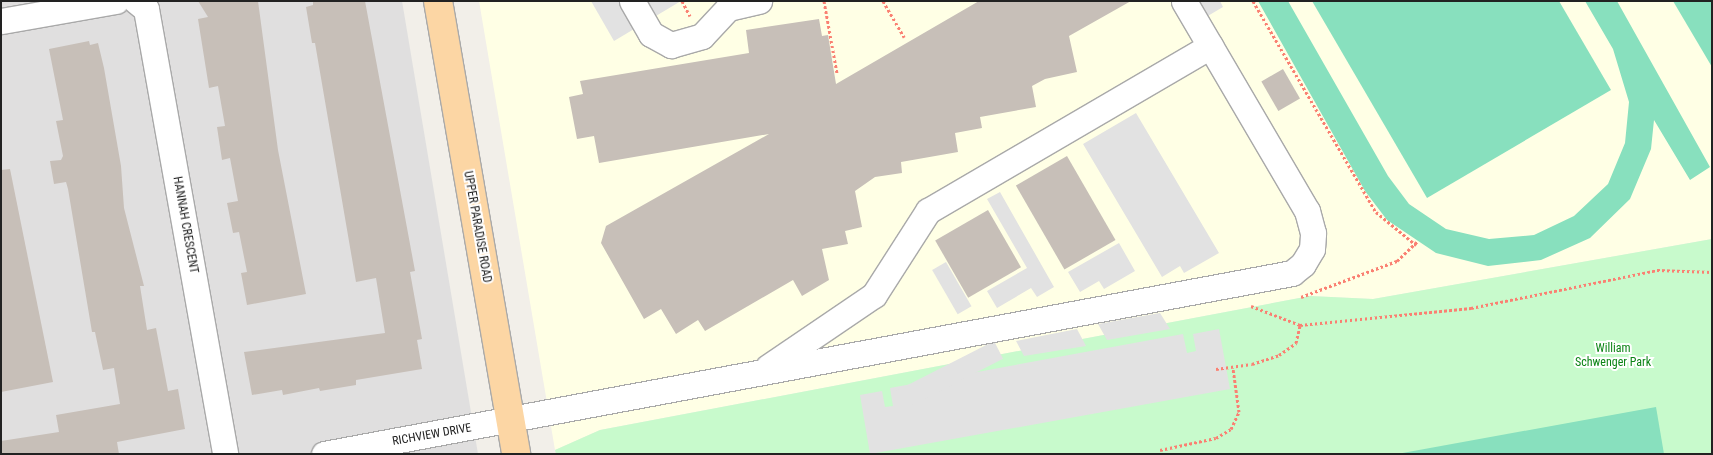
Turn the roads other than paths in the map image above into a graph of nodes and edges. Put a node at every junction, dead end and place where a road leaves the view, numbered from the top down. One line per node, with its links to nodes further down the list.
1 (116, 1): 7 (street)
2 (136, 1): 11 (street, HANNAH CRESCENT)
3 (438, 1): 10 (main road, UPPER PARADISE ROAD)
4 (632, 1): 5 (street)
5 (760, 1)
6 (1184, 1): 8 (street, RICHVIEW DRIVE)
7 (1, 21)
8 (1210, 46): 9 (street); 9 (street, RICHVIEW DRIVE)
9 (760, 373): 10 (street, RICHVIEW DRIVE)
10 (510, 421): 12 (street, RICHVIEW DRIVE); 13 (main road, UPPER PARADISE ROAD)
11 (225, 454)
12 (324, 454)
13 (516, 454)

